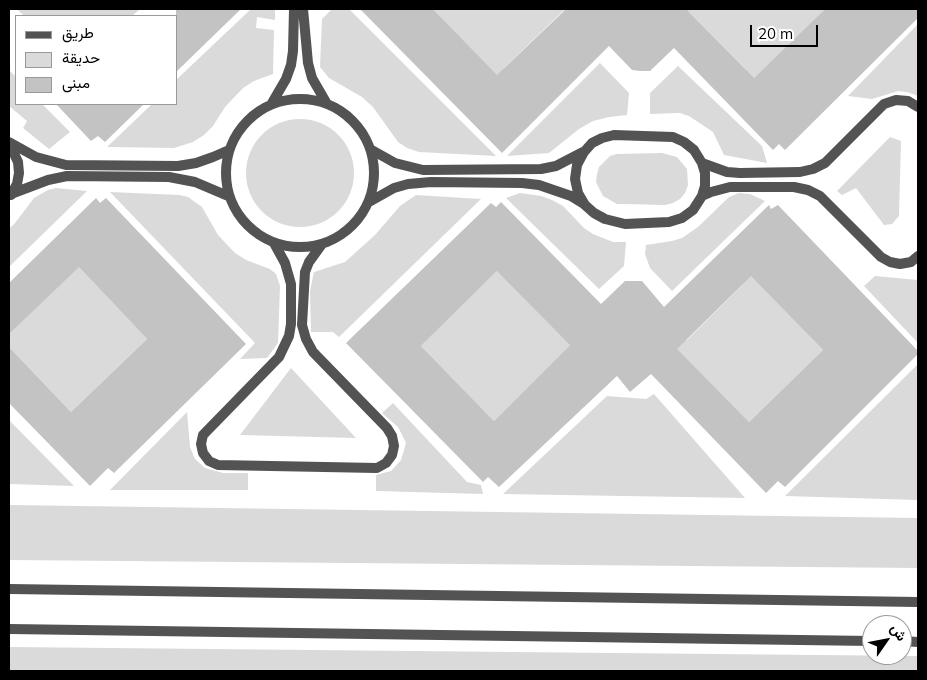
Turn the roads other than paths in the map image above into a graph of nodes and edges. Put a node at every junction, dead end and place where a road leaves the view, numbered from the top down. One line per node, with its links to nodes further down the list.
1 (294, 9): 3 (street)
2 (303, 9): 4 (street)
3 (272, 104): 4 (street); 8 (street)
4 (327, 104): 7 (street)
5 (918, 107): 10 (street)
6 (9, 142): 8 (street); 11 (street)
7 (370, 149): 9 (street); 14 (street)
8 (229, 150): 12 (street)
9 (584, 152): 10 (street); 15 (street)
10 (702, 163): 13 (street)
11 (10, 196): 12 (street)
12 (228, 196): 16 (street)
13 (702, 196): 15 (street); 18 (street)
14 (370, 202): 15 (street); 17 (street)
15 (586, 205)
16 (274, 243): 17 (street); 17 (street)
17 (322, 244)
18 (918, 256)
19 (9, 589): 20 (street)
20 (918, 602)
21 (9, 630): 22 (street)
22 (862, 641)

